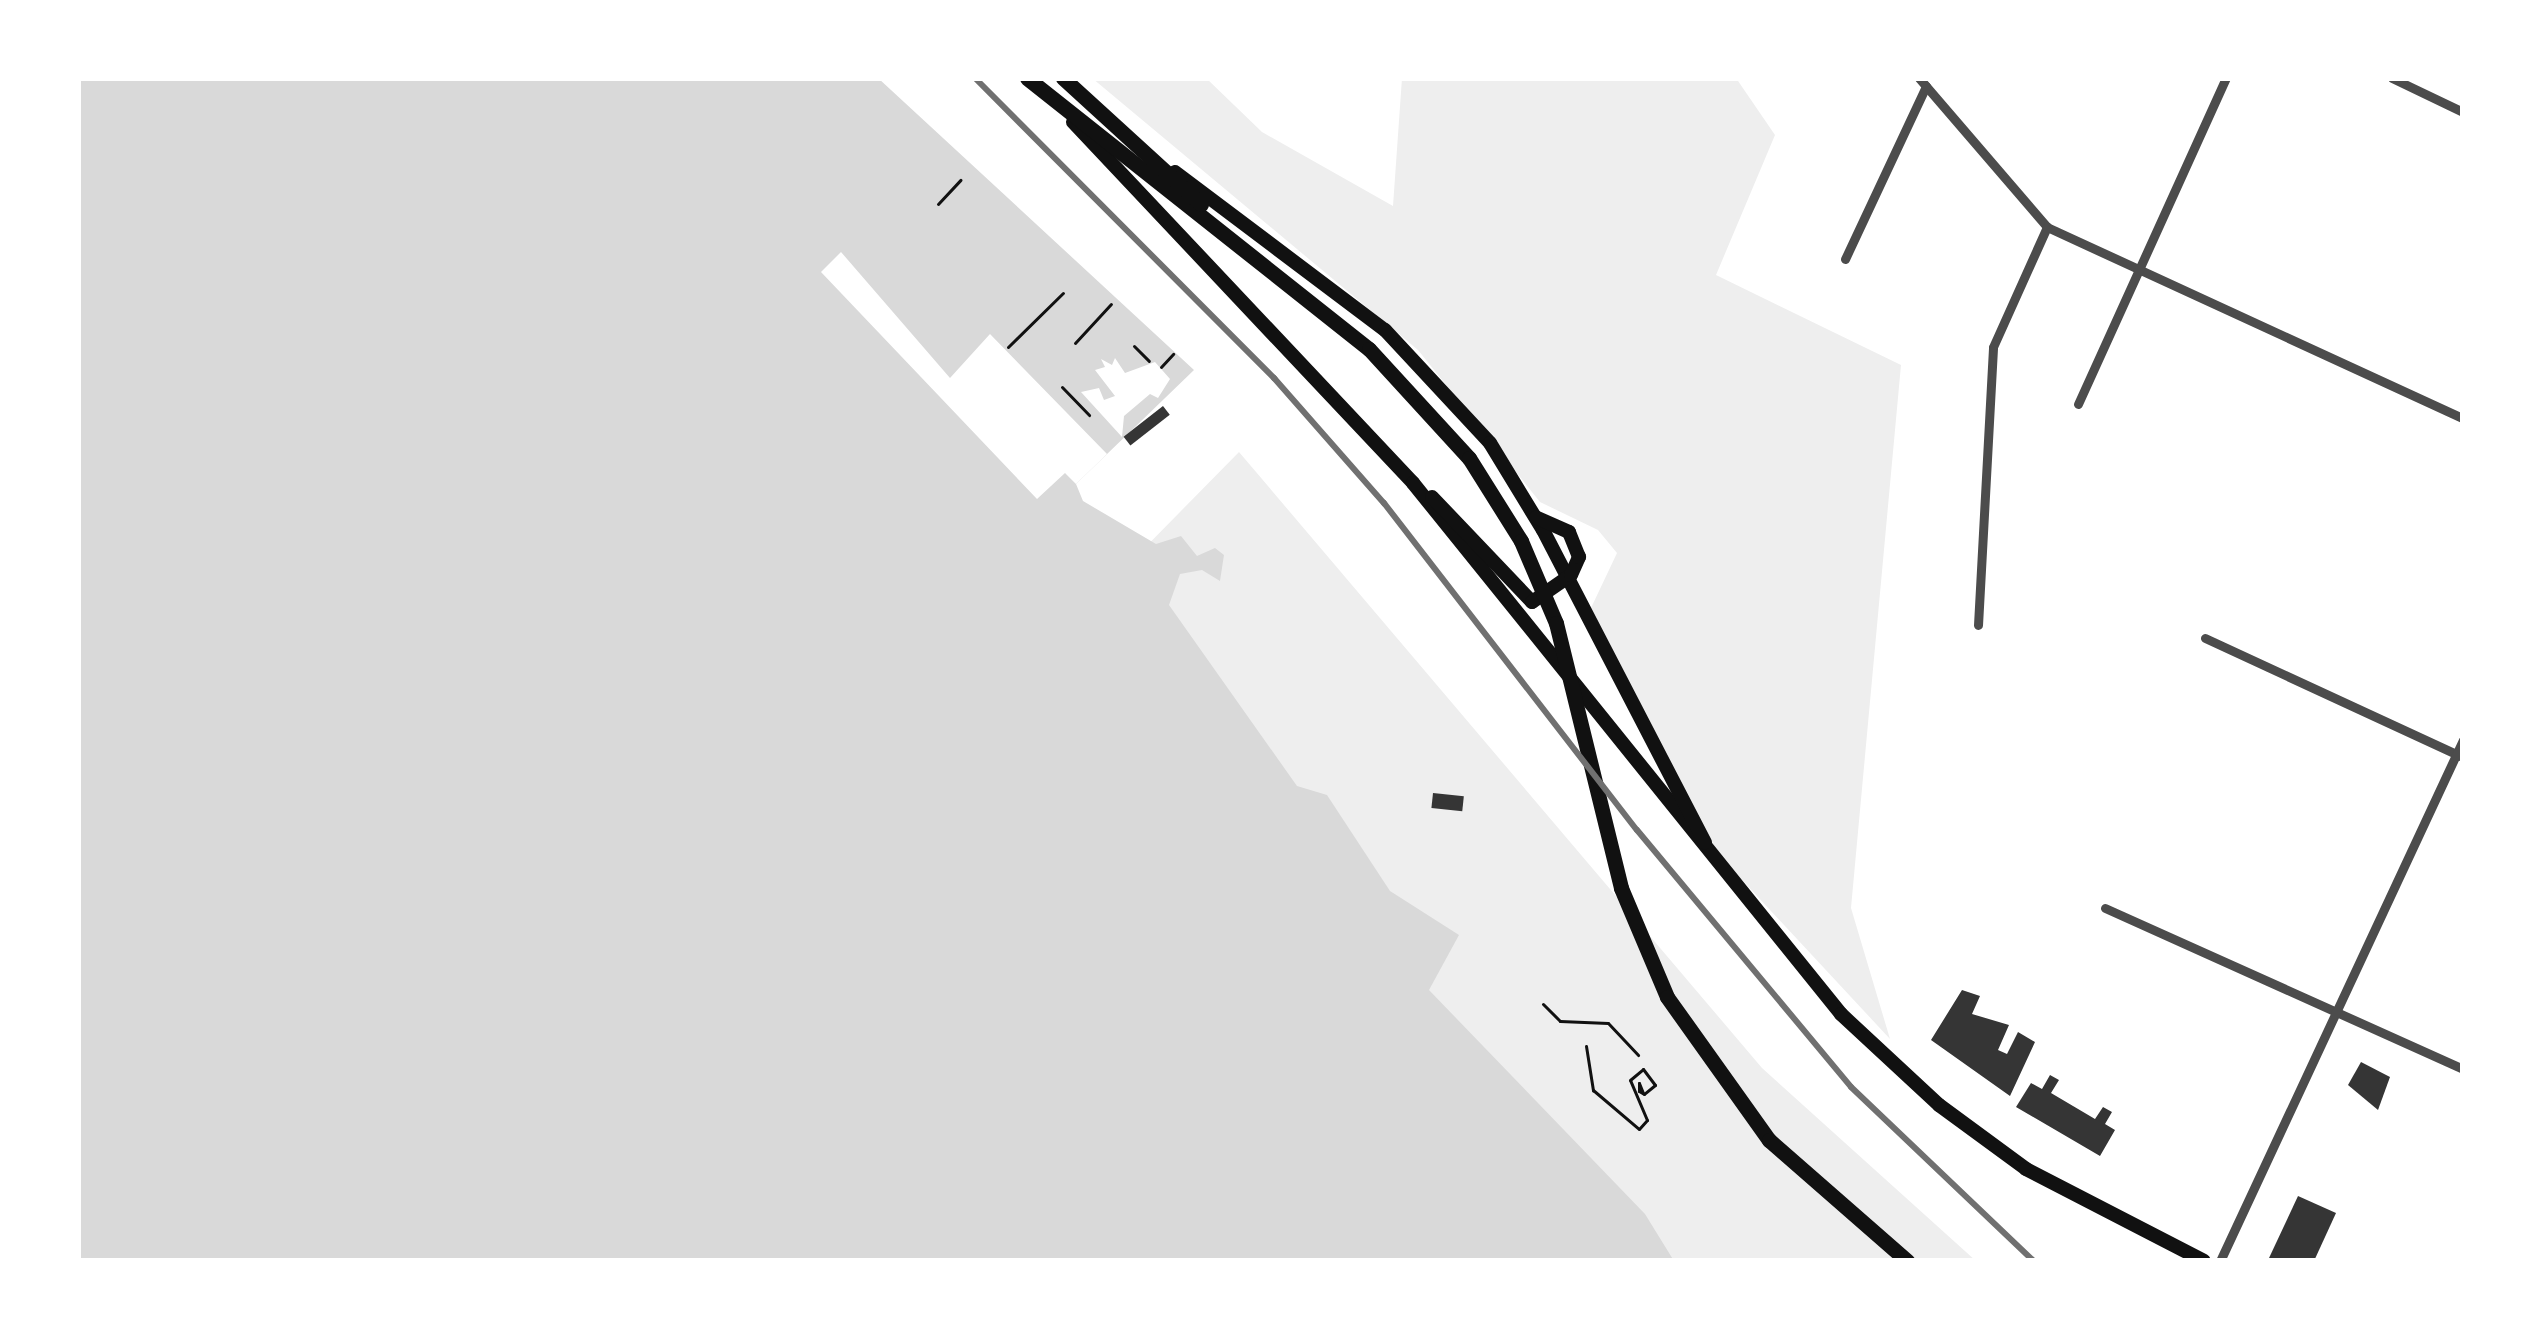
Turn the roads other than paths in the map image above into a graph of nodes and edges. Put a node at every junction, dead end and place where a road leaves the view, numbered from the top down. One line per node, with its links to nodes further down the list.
1 (1027, 78): 6 (highway)
2 (1063, 78): 8 (highway)
3 (2225, 78): 12 (street)
4 (2392, 78): 7 (street)
5 (1922, 82): 9 (street); 10 (street)
6 (1056, 104): 11 (highway); 15 (main road)
7 (2463, 112)
8 (1130, 138): 11 (highway); 16 (main road)
9 (2047, 227): 12 (street); 18 (street)
10 (1845, 260)
11 (1269, 268): 26 (highway)
12 (2139, 268): 13 (street); 14 (street)
13 (2078, 404)
14 (2463, 418)
15 (1413, 483): 17 (main road); 22 (main road)
16 (1536, 518): 17 (main road); 17 (main road)
17 (1568, 578): 22 (main road)
18 (1978, 625)
19 (2205, 638): 21 (street)
20 (2463, 740): 21 (street)
21 (2460, 755): 24 (street)
22 (1712, 858): 27 (main road)
23 (2105, 908): 24 (street)
24 (2338, 1012): 25 (street); 28 (street)
25 (2463, 1069)
26 (1906, 1261)
27 (2204, 1261)
28 (2221, 1261)

